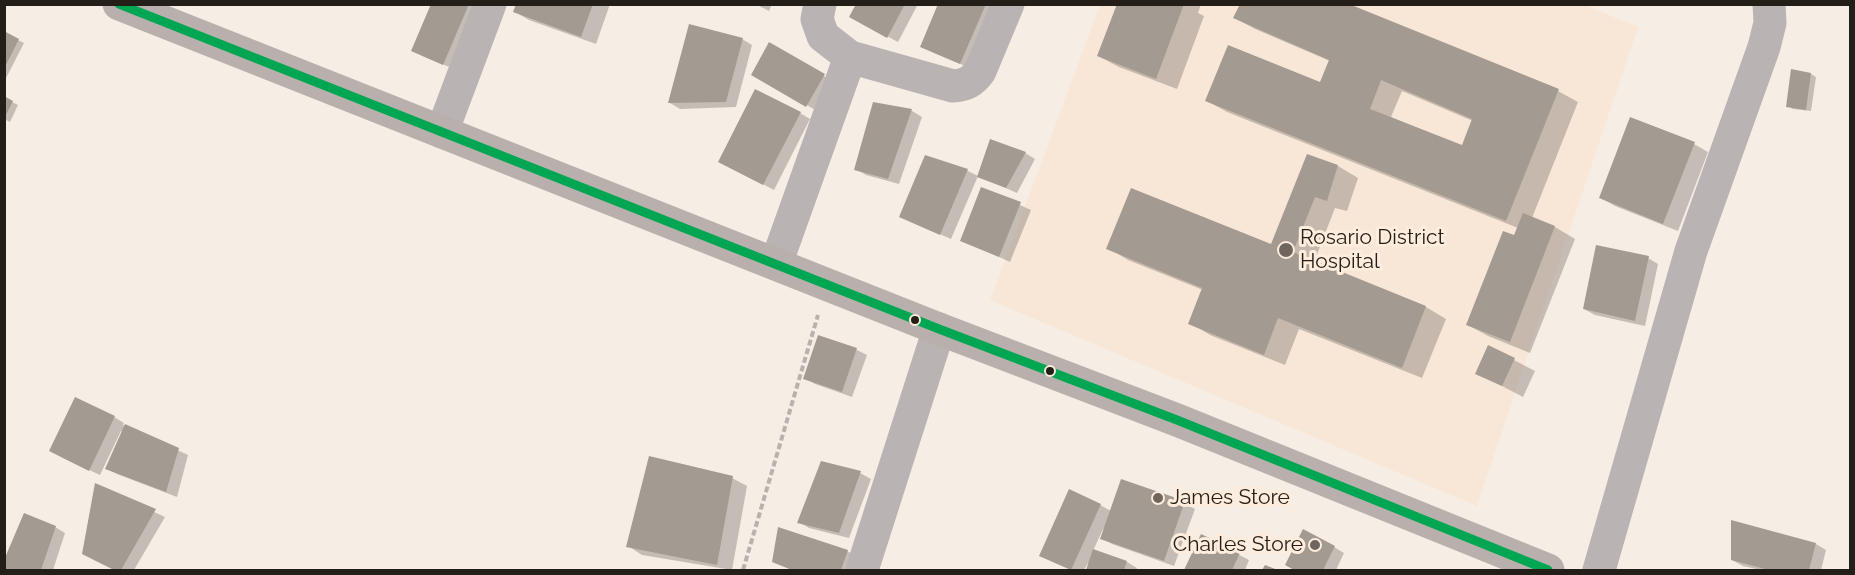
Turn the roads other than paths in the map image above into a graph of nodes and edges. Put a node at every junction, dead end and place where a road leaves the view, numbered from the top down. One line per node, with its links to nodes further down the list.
1 (119, 4): 7 (highway)
2 (490, 4): 7 (street)
3 (820, 4): 6 (street)
4 (1008, 4): 6 (street)
5 (1768, 4): 12 (street)
6 (850, 57): 8 (street)
7 (442, 132): 8 (highway)
8 (776, 264): 9 (highway)
9 (939, 329): 10 (street); 11 (highway)
10 (862, 570)
11 (1548, 570)
12 (1599, 570)

